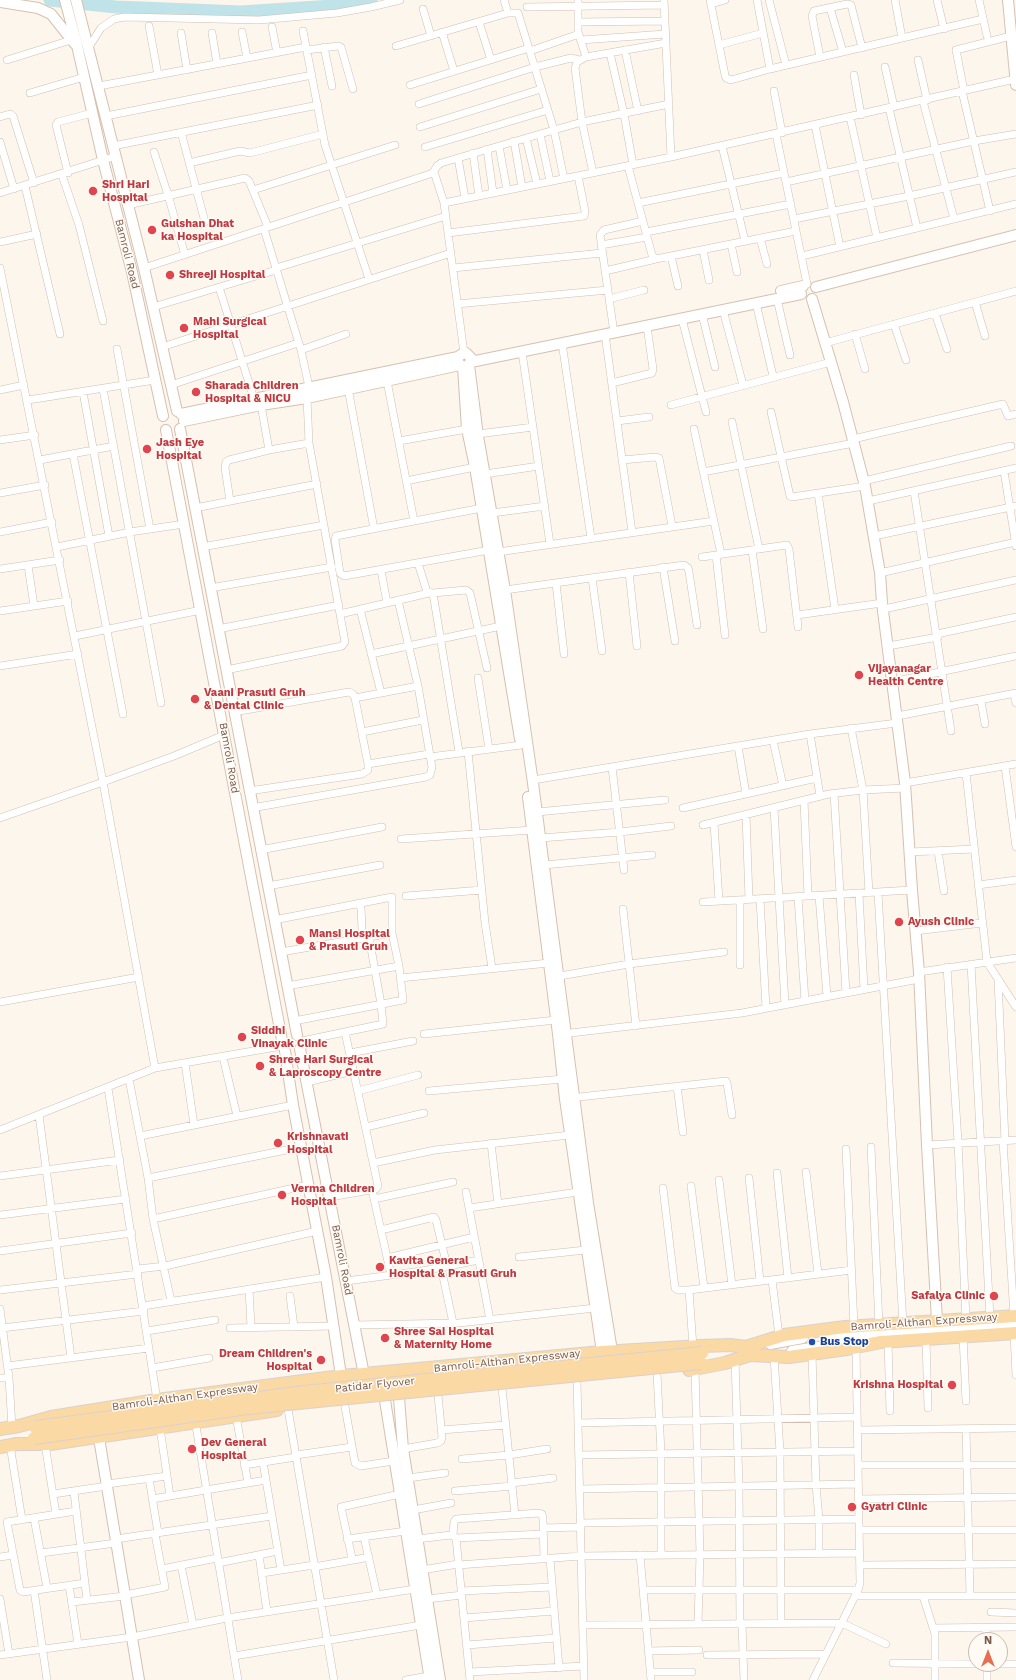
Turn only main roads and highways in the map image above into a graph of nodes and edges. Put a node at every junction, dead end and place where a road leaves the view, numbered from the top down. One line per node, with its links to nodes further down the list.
1 (1015, 1325): 2 (main road); 2 (main road, Bamroli-Althan Expressway)
2 (937, 1330): 3 (main road, Bamroli-Althan Expressway); 3 (main road)
3 (883, 1333): 5 (main road); 5 (main road, Bamroli-Althan Expressway)
4 (730, 1345): 5 (main road, Bamroli-Althan Expressway); 6 (main road, Patidar Flyover)
5 (748, 1351): 6 (main road, Patidar Flyover)
6 (698, 1358): 7 (main road, Bamroli-Althan Expressway); 9 (main road, Patidar Flyover, bridge); 9 (main road)
7 (16, 1426): 8 (main road, Bamroli-Althan Expressway); 9 (main road, Patidar Flyover)
8 (0, 1429)
9 (38, 1437): 10 (main road, Patidar Flyover)
10 (9, 1446)

